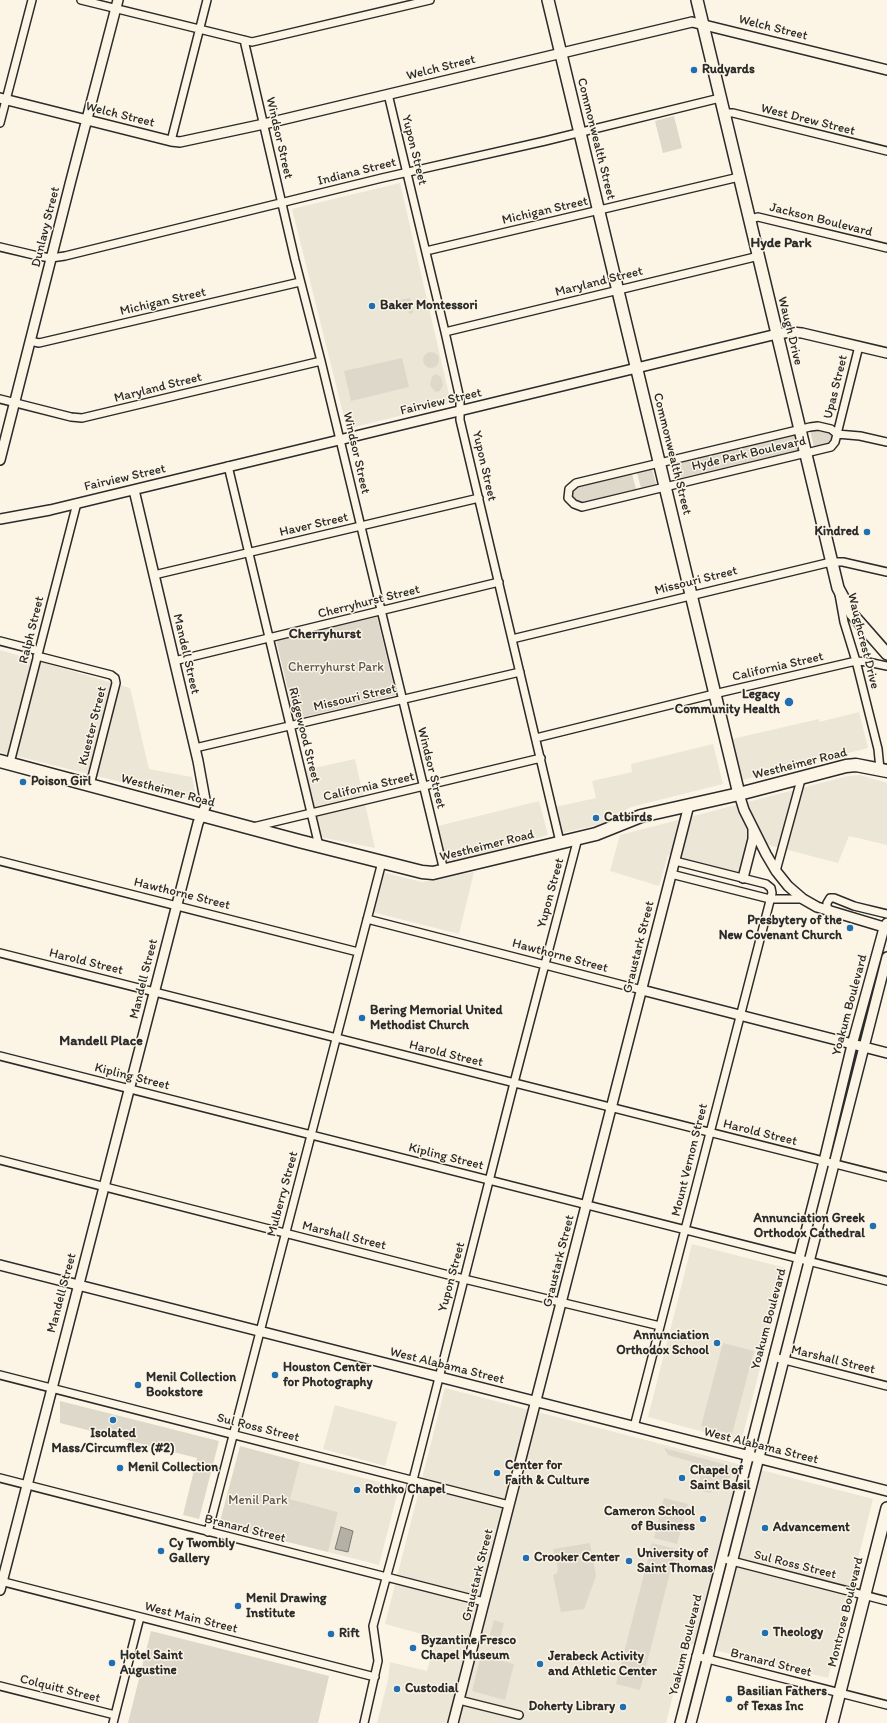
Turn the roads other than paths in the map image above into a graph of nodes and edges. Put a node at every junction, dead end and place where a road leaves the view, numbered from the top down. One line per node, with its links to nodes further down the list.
1 (32, 0): 14 (street)
2 (81, 0): 7 (street)
3 (207, 0): 9 (street)
4 (430, 0): 10 (street)
5 (548, 0): 11 (main road, Commonwealth Street)
6 (697, 0): 8 (main road, Waugh Drive)
7 (117, 4): 9 (street); 17 (street, Dunlavy Street)
8 (703, 24): 11 (street, Welch Street); 12 (street, Welch Street); 15 (main road, Waugh Drive)
9 (199, 30): 10 (street); 21 (street)
10 (244, 40): 19 (street, Windsor Street)
11 (560, 53): 13 (street, Welch Street); 20 (main road, Commonwealth Street)
12 (887, 70)
13 (388, 94): 19 (street, Welch Street); 23 (street, Yupon Street)
14 (3, 98): 17 (street, Welch Street); 18 (street)
15 (720, 98): 16 (main road, Waugh Drive); 20 (street, Indiana Street)
16 (724, 113): 22 (street, West Drew Street); 24 (main road, Waugh Drive)
17 (88, 120): 21 (street, Welch Street); 32 (street, Dunlavy Street)
18 (0, 122)
19 (264, 124): 21 (street, Welch Street); 25 (street, Windsor Street)
20 (579, 132): 23 (street, Indiana Street); 26 (main road, Commonwealth Street)
21 (171, 141)
22 (887, 152)
23 (407, 173): 25 (street, Indiana Street); 30 (street, Yupon Street)
24 (739, 178): 26 (street, Michigan Street); 27 (main road, Waugh Drive)
25 (281, 204): 32 (street, Indiana Street); 33 (street, Windsor Street)
26 (599, 211): 30 (street, Michigan Street); 34 (main road, Commonwealth Street)
27 (750, 219): 29 (street, Jackson Boulevard); 31 (main road, Waugh Drive)
28 (0, 247): 32 (street, Indiana Street)
29 (887, 248)
30 (426, 251): 35 (street, Yupon Street)
31 (759, 256): 34 (street, Maryland Street); 36 (main road, Waugh Drive)
32 (51, 258): 37 (street, Dunlavy Street)
33 (300, 282): 37 (street, Michigan Street); 40 (street, Windsor Street)
34 (617, 290): 35 (street, Maryland Street); 41 (main road, Commonwealth Street)
35 (445, 332): 44 (street, Yupon Street)
36 (777, 334): 38 (street, Fairview Street); 41 (street, Fairview Street); 45 (main road, Waugh Drive)
37 (30, 341): 43 (street, Dunlavy Street)
38 (859, 346): 39 (street, Fairview Street); 46 (street, Upas Street)
39 (887, 353)
40 (321, 361): 43 (street, Maryland Street); 47 (street, Windsor Street)
41 (637, 369): 44 (street, Fairview Street); 51 (main road, Commonwealth Street)
42 (0, 399): 43 (street, Maryland Street)
43 (14, 403): 50 (street, Dunlavy Street)
44 (460, 411): 47 (street, Fairview Street); 55 (street, Yupon Street)
45 (800, 429): 46 (street, Hyde Park Boulevard); 49 (main road, Waugh Drive); 51 (street, Hyde Park Boulevard)
46 (837, 434): 48 (street, Hyde Park Boulevard); 49 (street, Hyde Park Boulevard)
47 (340, 439): 52 (street, Fairview Street); 58 (street, Windsor Street)
48 (887, 442)
49 (805, 453): 53 (street, Hyde Park Boulevard); 60 (main road, Waugh Drive)
50 (0, 460)
51 (660, 463): 53 (main road, Commonwealth Street); 53 (street, Hyde Park Boulevard)
52 (228, 466): 54 (street, Fairview Street); 59 (street, Ridgewood Street)
53 (666, 486): 65 (main road, Commonwealth Street)
54 (134, 490): 56 (street, Fairview Street); 62 (street, Mandell Street)
55 (479, 498): 58 (street, Haver Street); 63 (street, Yupon Street)
56 (76, 503): 57 (street, Fairview Street); 70 (street, Ralph Street)
57 (0, 519)
58 (361, 526): 59 (street, Haver Street); 66 (street, Windsor Street)
59 (248, 552): 62 (street, Haver Street); 67 (street, Ridgewood Street)
60 (831, 562): 61 (street, Missouri Street); 64 (main road, Waugh Drive); 65 (street, Missouri Street)
61 (887, 572)
62 (154, 575): 73 (street, Mandell Street)
63 (499, 582): 66 (street, Cherryhurst Street); 68 (street, Yupon Street)
64 (838, 588): 71 (main road, Waugh Drive); 72 (street, Waughcrest Drive)
65 (692, 595): 68 (street, Missouri Street); 76 (main road, Commonwealth Street)
66 (381, 611): 67 (street, Cherryhurst Street); 77 (street, Windsor Street)
67 (269, 638): 73 (street, Cherryhurst Street); 78 (street, Ridgewood Street)
68 (512, 639): 75 (street, Yupon Street)
69 (0, 641): 70 (street)
70 (38, 654): 82 (street, Ralph Street); 85 (street, Kuester Street)
71 (887, 654)
72 (856, 661): 74 (street, California Street); 76 (street, California Street); 83 (street, Waughcrest Drive)
73 (174, 662): 80 (street, Mandell Street)
74 (887, 666)
75 (520, 672): 77 (street, Missouri Street); 79 (street, Yupon Street)
76 (714, 694): 79 (street, California Street); 87 (main road, Commonwealth Street)
77 (402, 699): 78 (street, Missouri Street); 86 (street, Windsor Street)
78 (290, 726): 80 (street, Missouri Street); 89 (street, Ridgewood Street)
79 (536, 738): 81 (street, Yupon Street)
80 (195, 748): 90 (street, Mandell Street)
81 (540, 758): 86 (street, California Street); 94 (street, Yupon Street)
82 (5, 762): 85 (main road, Westheimer Road)
83 (884, 770): 84 (main road, Westheimer Road)
84 (802, 776): 87 (main road, Westheimer Road); 100 (street)
85 (90, 785): 90 (main road, Westheimer Road)
86 (424, 786): 89 (street, California Street); 99 (street, Windsor Street)
87 (739, 794): 88 (main road, Westheimer Road); 92 (street, Commonwealth Street)
88 (689, 805): 93 (main road, Westheimer Road); 97 (street, Graustark Street)
89 (311, 813): 91 (street, California Street); 95 (street, Ridgewood Street)
90 (201, 814): 91 (main road, Westheimer Road); 105 (street, Mandell Street)
91 (251, 828): 95 (main road, Westheimer Road)
92 (753, 829): 100 (street, Commonwealth Street); 102 (street)
93 (578, 838): 94 (main road, Westheimer Road); 113 (street, Yupon Street)
94 (560, 842): 99 (main road, Westheimer Road)
95 (319, 846): 98 (main road, Westheimer Road)
96 (0, 861): 105 (street, Hawthorne Street)
97 (675, 861): 101 (street, Graustark Street); 102 (street)
98 (382, 862): 99 (main road, Westheimer Road); 108 (street, Mulberry Street)
99 (444, 871)
100 (776, 871): 104 (street, Commonwealth Street)
101 (672, 874): 103 (street); 114 (street, Graustark Street)
102 (743, 878): 103 (street)
103 (770, 899): 104 (street); 116 (street, Mount Vernon Street)
104 (803, 899): 106 (street, Commonwealth Street)
105 (177, 906): 110 (street, Hawthorne Street); 115 (street, Mandell Street)
106 (830, 912): 107 (street); 109 (street, Commonwealth Street)
107 (887, 914)
108 (367, 919): 110 (street, Mulberry Street); 113 (street, Hawthorne Street)
109 (886, 926): 118 (street, Yoakum Boulevard)
110 (358, 952): 117 (street, Mulberry Street)
111 (0, 953): 115 (street, Harold Street)
112 (887, 957): 119 (street, Yoakum Boulevard)
113 (544, 965): 114 (street, Hawthorne Street); 122 (street, Yupon Street)
114 (642, 990): 116 (street, Hawthorne Street); 124 (street, Graustark Street)
115 (154, 992): 117 (street, Harold Street); 123 (street, Mandell Street)
116 (740, 1016): 118 (street, Hawthorne Street); 125 (street, Mount Vernon Street)
117 (336, 1038): 122 (street, Harold Street); 126 (street, Mulberry Street)
118 (852, 1045): 119 (street, Hawthorne Street); 128 (street, Yoakum Boulevard)
119 (864, 1048): 120 (street, Hawthorne Street); 129 (street, Yoakum Boulevard)
120 (887, 1053)
121 (0, 1056): 123 (street, Kipling Street)
122 (514, 1083): 124 (street, Harold Street); 131 (street, Yupon Street)
123 (130, 1089): 126 (street, Kipling Street); 132 (street, Mandell Street)
124 (611, 1108): 125 (street, Harold Street); 133 (street, Graustark Street)
125 (709, 1133): 128 (street, Harold Street); 134 (street, Mount Vernon Street)
126 (311, 1135): 131 (street, Kipling Street); 135 (street, Mulberry Street)
127 (0, 1160): 132 (street, Marshall Street)
128 (824, 1162): 129 (street, Harold Street); 136 (street, Yoakum Boulevard)
129 (834, 1164): 130 (street, Harold Street); 137 (street, Yoakum Boulevard)
130 (887, 1177)
131 (490, 1180): 133 (street, Kipling Street); 139 (street, Yupon Street)
132 (104, 1187): 135 (street, Marshall Street); 141 (street, Mandell Street)
133 (587, 1204): 134 (street, Kipling Street); 142 (street, Graustark Street)
134 (684, 1229): 136 (street, Kipling Street); 143 (street, Mount Vernon Street)
135 (286, 1233): 139 (street, Marshall Street); 144 (street, Mulberry Street)
136 (799, 1258): 137 (street, Kipling Street); 145 (street, Yoakum Boulevard)
137 (809, 1261): 140 (street, Kipling Street); 146 (street, Yoakum Boulevard)
138 (0, 1265): 141 (street, West Alabama Street)
139 (464, 1279): 142 (street, Marshall Street); 148 (street, Yupon Street)
140 (887, 1281)
141 (77, 1285): 144 (street, West Alabama Street); 150 (street, Mandell Street)
142 (562, 1302): 143 (street, Marshall Street); 151 (street, Graustark Street)
143 (660, 1326): 152 (street, Mount Vernon Street)
144 (260, 1331): 148 (street, West Alabama Street); 153 (street, Mulberry Street)
145 (773, 1357): 146 (street, Marshall Street); 154 (street, Yoakum Boulevard)
146 (783, 1360): 149 (street, Marshall Street); 155 (street, Yoakum Boulevard)
147 (0, 1375): 150 (street, Sul Ross Street)
148 (438, 1377): 151 (street, West Alabama Street); 157 (street, Yupon Street)
149 (887, 1386)
150 (51, 1388): 153 (street, Sul Ross Street); 158 (street, Mandell Street)
151 (536, 1402): 152 (street, West Alabama Street); 160 (street, Graustark Street)
152 (634, 1427): 154 (street, West Alabama Street)
153 (234, 1434): 157 (street, Sul Ross Street); 162 (street, Mulberry Street)
154 (747, 1456): 155 (street, West Alabama Street); 163 (street, Yoakum Boulevard)
155 (758, 1458): 159 (street, West Alabama Street); 164 (street, Yoakum Boulevard)
156 (0, 1478): 158 (street, Branard Street)
157 (413, 1480): 160 (street, Sul Ross Street); 165 (street, Yupon Street)
158 (27, 1485): 162 (street, Branard Street); 166 (street, Mandell Street)
159 (887, 1491)
160 (509, 1505): 169 (street, Graustark Street)
161 (887, 1508): 167 (main road, Montrose Boulevard)
162 (208, 1532): 165 (street, Branard Street)
163 (721, 1558): 164 (street, Sul Ross Street); 171 (street, Yoakum Boulevard)
164 (732, 1561): 167 (street, Sul Ross Street); 172 (street, Yoakum Boulevard)
165 (386, 1578): 169 (street, Branard Street); 173 (street, Yupon Street)
166 (1, 1585): 170 (street, West Main Street)
167 (865, 1595): 168 (street, Sul Ross Street); 175 (main road, Montrose Boulevard)
168 (887, 1600)
169 (484, 1602): 176 (street, Graustark Street)
170 (140, 1617): 173 (street, West Main Street); 179 (street)
171 (696, 1656): 172 (street, Branard Street); 182 (street, Yoakum Boulevard)
172 (706, 1659): 175 (street, Branard Street); 183 (street, Yoakum Boulevard)
173 (375, 1677): 180 (street, Yupon Street)
174 (0, 1686): 179 (street, Colquitt Street)
175 (840, 1693): 177 (street, Branard Street); 184 (main road, Montrose Boulevard)
176 (459, 1700): 178 (street); 181 (street, Graustark Street)
177 (887, 1705)
178 (519, 1715)
179 (114, 1719)
180 (364, 1723)
181 (453, 1723)
182 (680, 1723)
183 (690, 1723)
184 (832, 1723)

